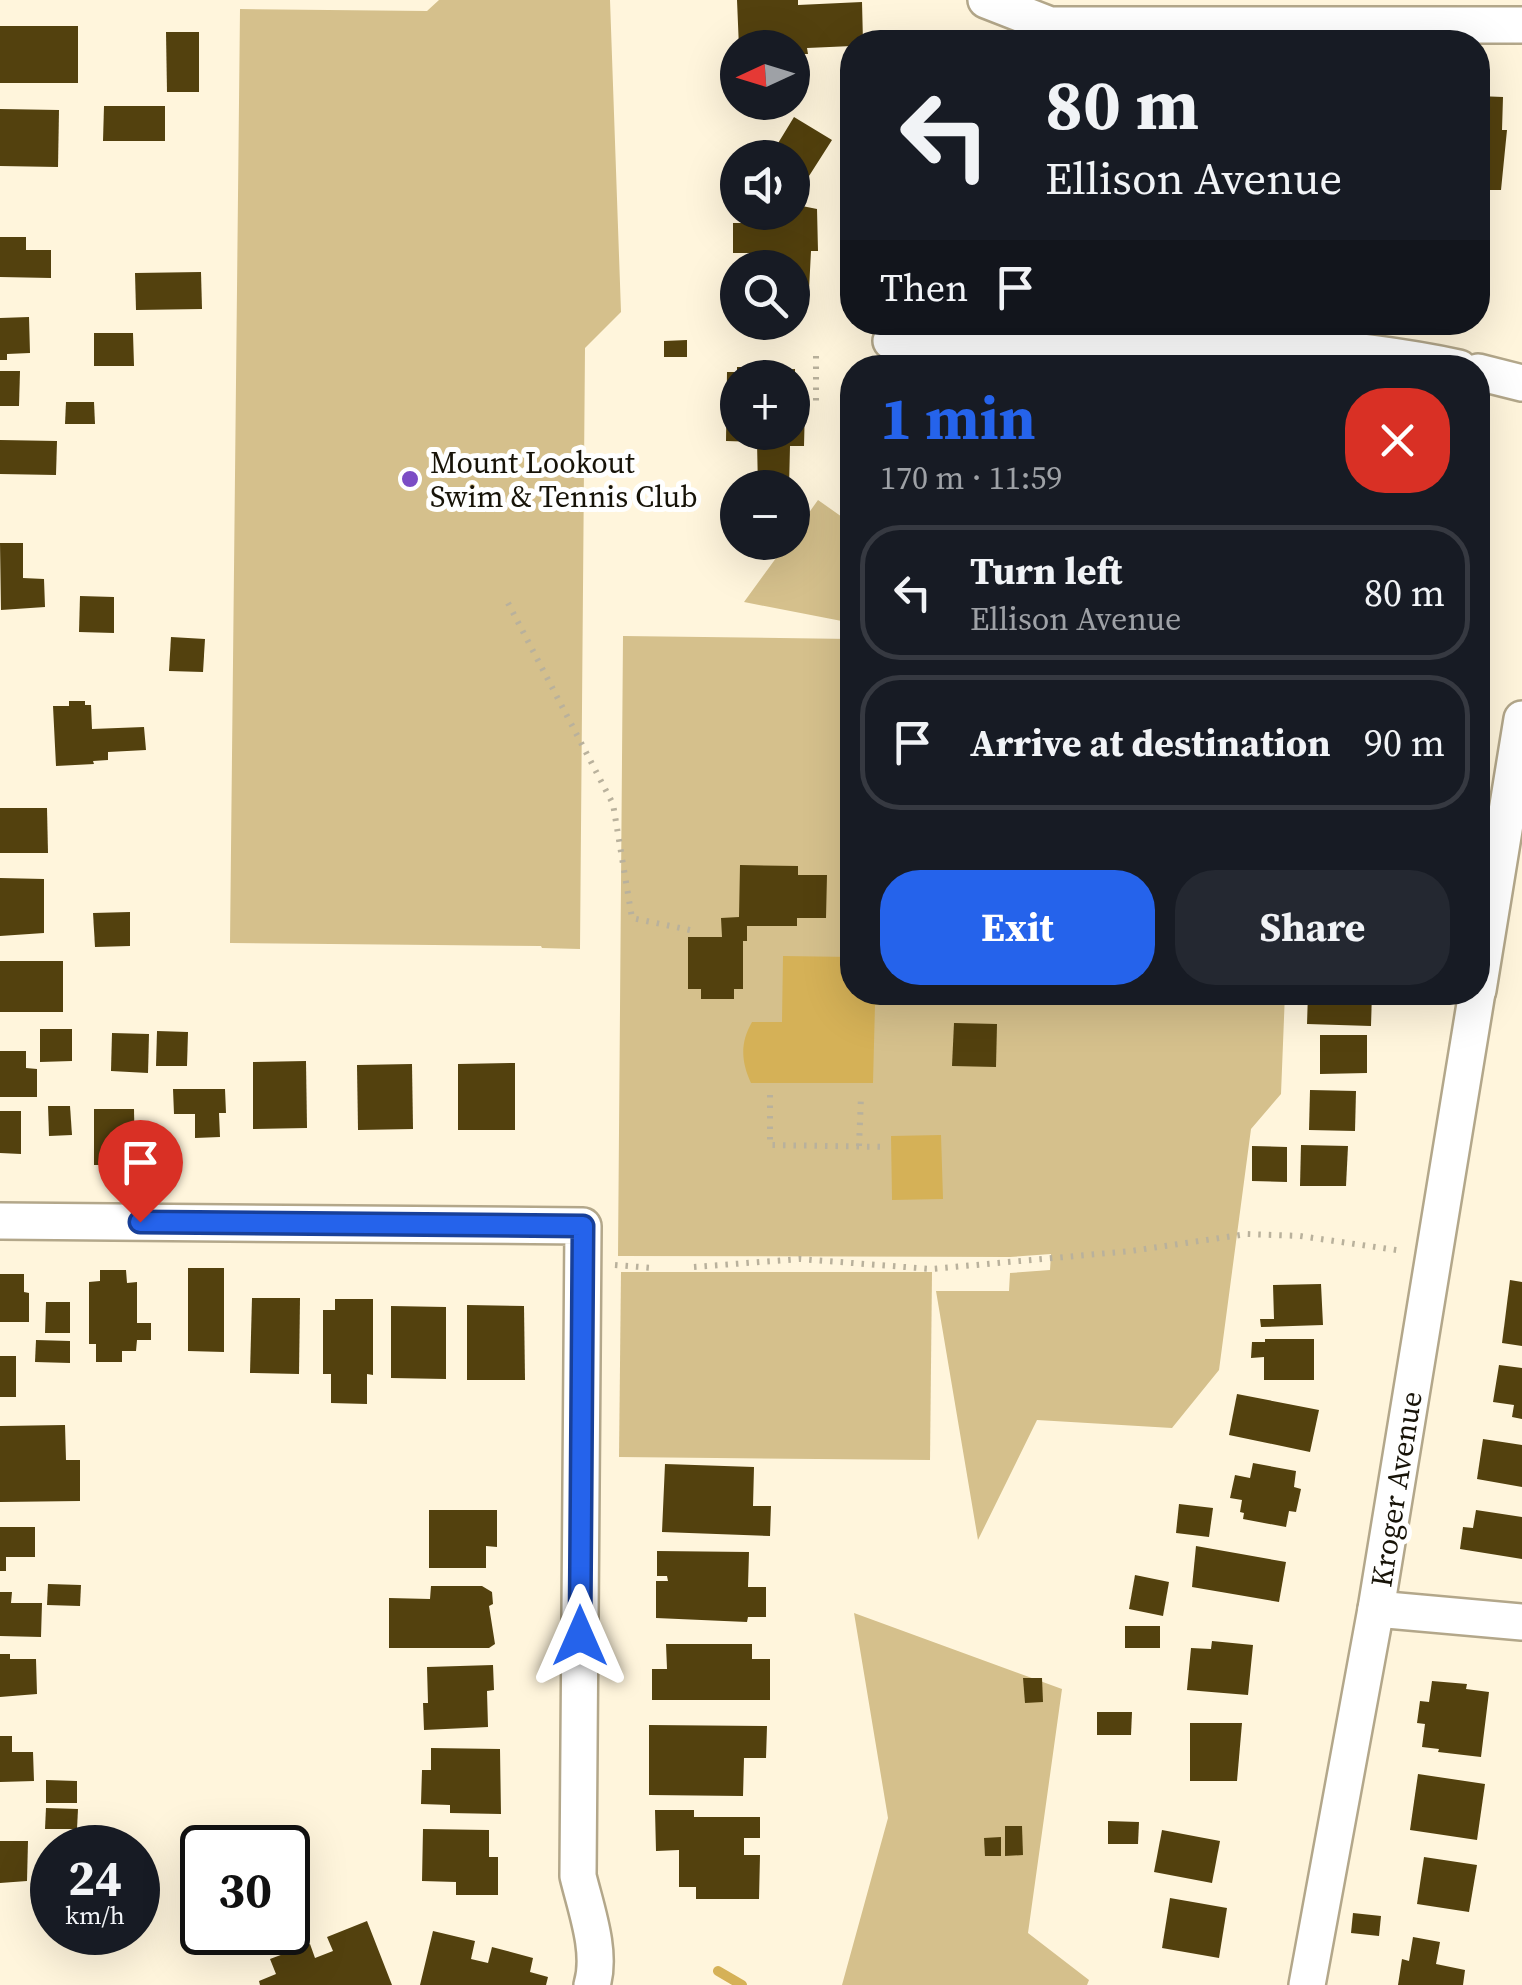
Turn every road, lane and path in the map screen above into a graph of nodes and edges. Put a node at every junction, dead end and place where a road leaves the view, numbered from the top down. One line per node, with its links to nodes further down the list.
1 (986, 0): 2 (street)
2 (1522, 25)
3 (891, 341): 4 (street)
4 (1386, 355)
5 (816, 356): 8 (path)
6 (1490, 375): 7 (street)
7 (1522, 383)
8 (816, 405)
9 (508, 603): 12 (path)
10 (1522, 720): 11 (street, Kroger Avenue)
11 (1509, 877): 13 (street, Kroger Avenue)
12 (690, 930)
13 (1490, 945)
14 (1475, 1005): 20 (street, Kroger Avenue)
15 (770, 1095): 17 (path)
16 (860, 1096): 17 (path)
17 (859, 1146): 18 (path)
18 (888, 1147)
19 (0, 1221): 26 (street)
20 (1434, 1253): 22 (path); 24 (street, Kroger Avenue)
21 (604, 1265): 23 (path)
22 (694, 1267)
23 (653, 1268)
24 (1376, 1610): 25 (street); 27 (street, Kroger Avenue)
25 (1522, 1622)
26 (592, 1985)
27 (1307, 1985)

